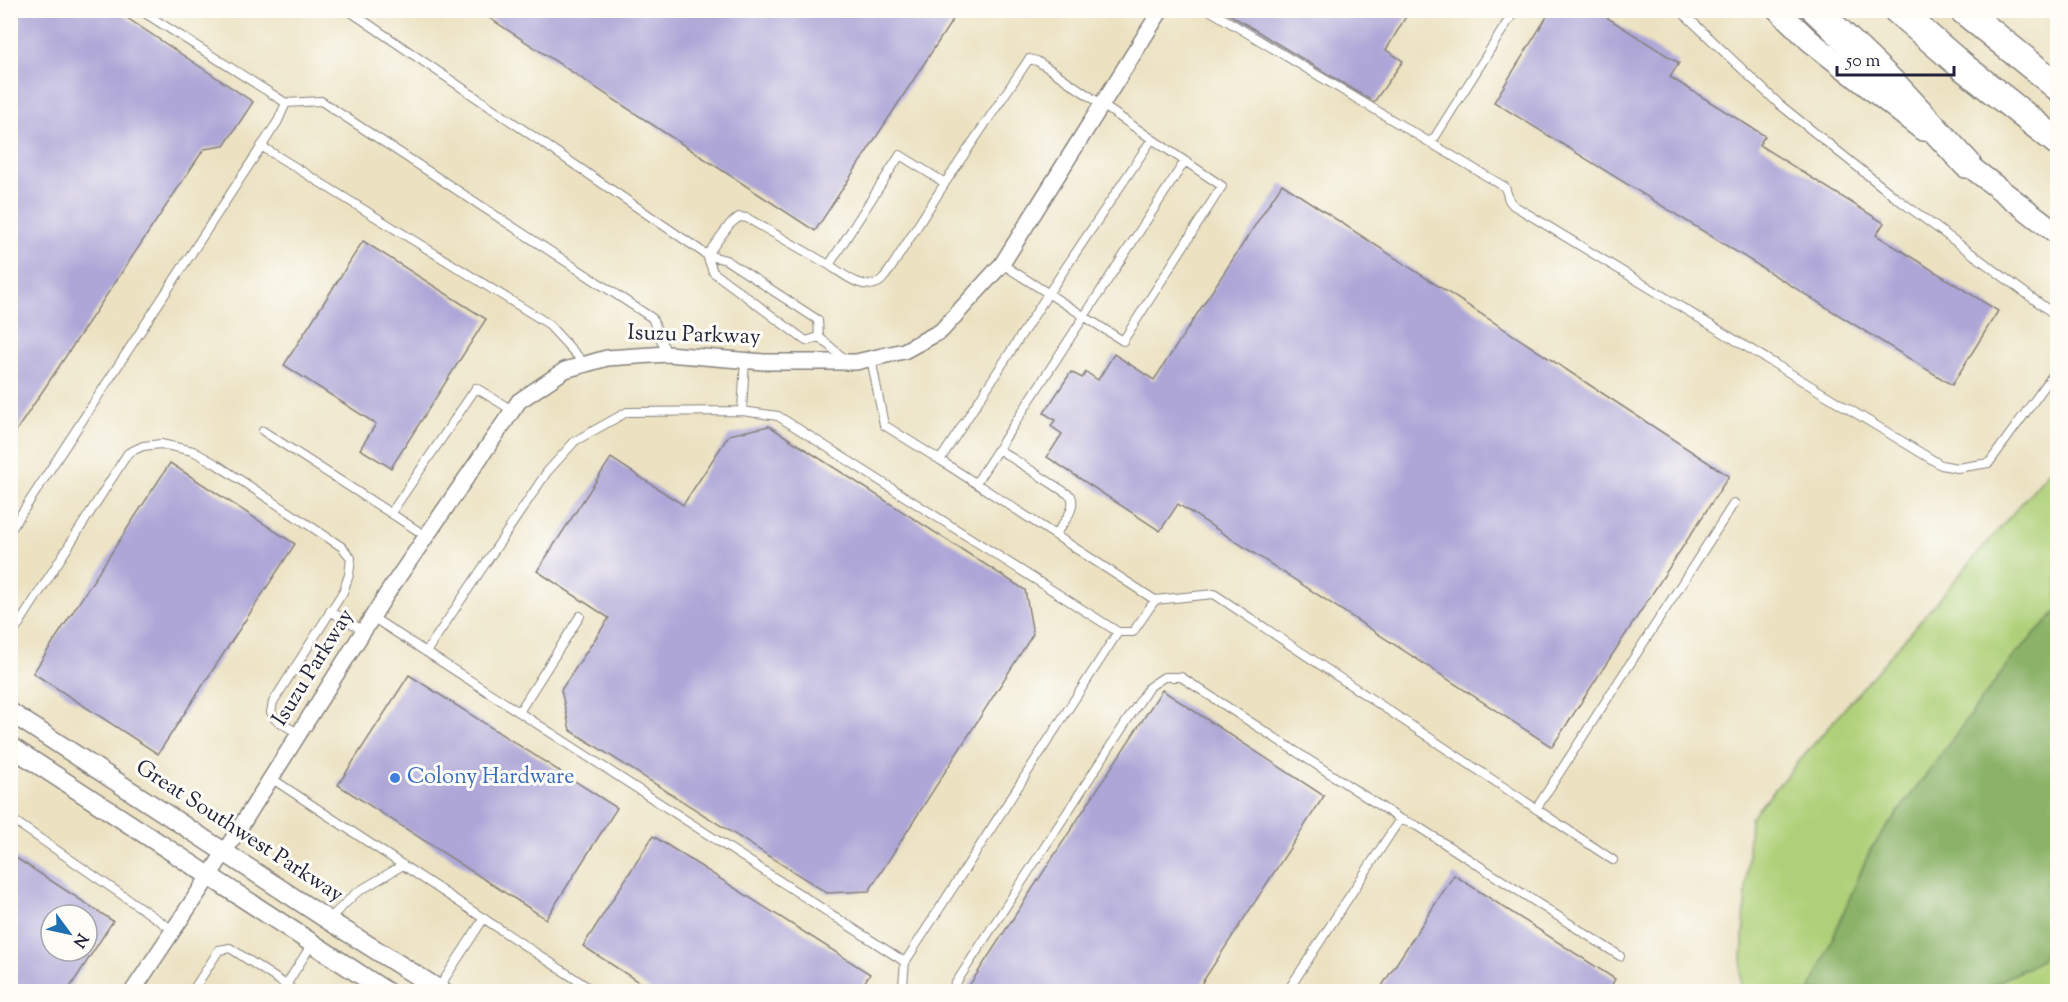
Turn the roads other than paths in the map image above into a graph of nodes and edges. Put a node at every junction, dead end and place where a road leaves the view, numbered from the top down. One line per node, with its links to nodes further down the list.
1 (140, 10): 12 (lane)
2 (348, 10): 22 (lane)
3 (1161, 10): 13 (street, Isuzu Parkway)
4 (1209, 10): 15 (lane)
5 (1515, 10): 15 (lane)
6 (1680, 10): 26 (lane)
7 (1778, 10): 19 (main road)
8 (1816, 10): 19 (highway)
9 (1897, 10): 16 (highway)
10 (1963, 10): 11 (highway)
11 (2058, 87)
12 (286, 103): 17 (lane); 29 (lane)
13 (1102, 106): 14 (lane); 20 (lane); 23 (street, Isuzu Parkway)
14 (1152, 139): 18 (lane); 25 (lane)
15 (1429, 142): 34 (lane)
16 (2058, 142)
17 (261, 146): 33 (lane); 43 (lane)
18 (1185, 161): 27 (lane); 27 (lane)
19 (1967, 164): 21 (main road)
20 (945, 183): 24 (lane); 24 (lane)
21 (2058, 234)
22 (707, 255): 24 (lane); 28 (lane); 28 (lane)
23 (1002, 264): 25 (lane); 30 (street, Isuzu Parkway)
24 (829, 266)
25 (1048, 294): 27 (lane); 39 (lane)
26 (2058, 316)
27 (1084, 317): 38 (lane)
28 (819, 337): 32 (lane)
29 (667, 354): 31 (street, Isuzu Parkway); 33 (street, Isuzu Parkway)
30 (871, 358): 32 (street, Isuzu Parkway); 39 (lane)
31 (745, 360): 32 (street, Isuzu Parkway); 36 (lane)
32 (848, 362)
33 (585, 364): 35 (street, Isuzu Parkway)
34 (2058, 368)
35 (512, 410): 42 (lane); 45 (street, Isuzu Parkway)
36 (742, 411): 51 (lane); 53 (lane)
37 (263, 431): 42 (lane)
38 (998, 449): 40 (lane); 44 (lane)
39 (940, 460): 40 (lane)
40 (976, 483): 44 (lane)
41 (1734, 503): 59 (lane)
42 (391, 513): 45 (lane)
43 (10, 531)
44 (1055, 535): 46 (lane)
45 (426, 536): 49 (street, Isuzu Parkway)
46 (1155, 600): 51 (lane); 59 (lane)
47 (330, 611): 50 (lane); 52 (lane); 56 (lane)
48 (580, 616): 55 (lane)
49 (372, 617): 50 (street, Isuzu Parkway); 53 (lane)
50 (363, 631): 56 (street, Isuzu Parkway)
51 (1118, 632): 71 (lane)
52 (10, 638)
53 (426, 652): 55 (lane)
54 (10, 712): 62 (street, Great Southwest Parkway)
55 (519, 712): 71 (lane)
56 (299, 734): 58 (street, Isuzu Parkway)
57 (10, 746): 65 (street)
58 (271, 778): 62 (street, Isuzu Parkway); 64 (lane)
59 (1536, 809): 63 (lane)
60 (10, 818): 68 (lane)
61 (1400, 819): 70 (lane); 80 (lane); 81 (lane)
62 (224, 852): 65 (street, Isuzu Parkway); 67 (street, Great Southwest Parkway)
63 (1613, 860)
64 (403, 865): 66 (lane); 67 (lane)
65 (210, 875): 68 (street, Isuzu Parkway); 69 (street)
66 (484, 918): 74 (lane); 78 (lane)
67 (328, 920): 69 (street); 74 (street, Great Southwest Parkway)
68 (173, 930): 73 (street, Isuzu Parkway)
69 (313, 943): 72 (lane); 77 (street)
70 (1620, 957)
71 (905, 962): 79 (lane)
72 (286, 985): 75 (lane); 76 (lane)
73 (138, 989)
74 (441, 990)
75 (192, 992)
76 (296, 992)
77 (387, 992)
78 (594, 992)
79 (900, 992)
80 (950, 992)
81 (1287, 992)

